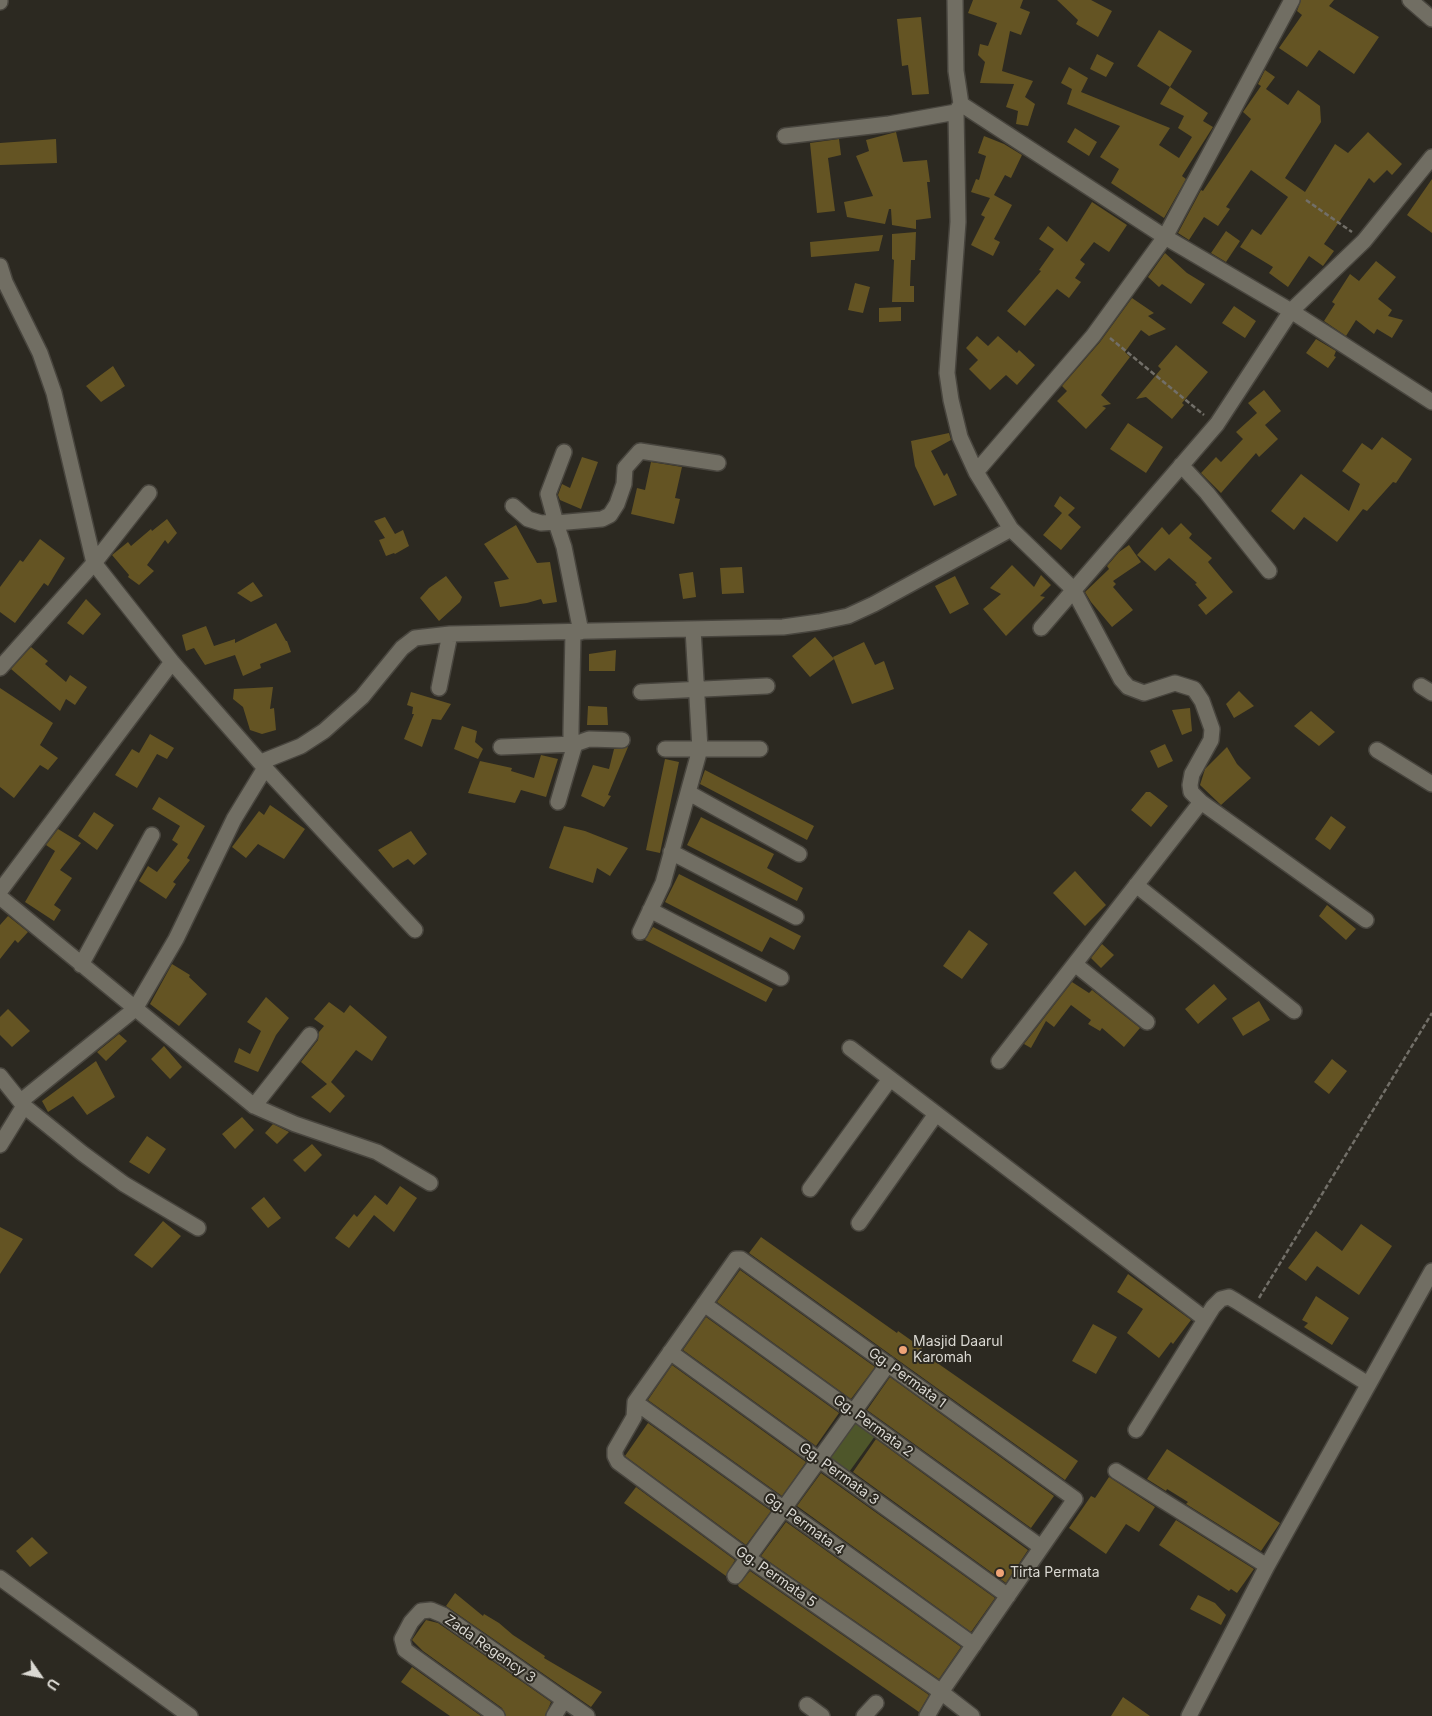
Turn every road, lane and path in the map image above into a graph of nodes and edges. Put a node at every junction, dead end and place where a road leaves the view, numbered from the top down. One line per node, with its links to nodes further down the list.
1 (955, 0): 5 (street)
2 (1292, 0): 9 (street)
3 (1410, 0): 4 (street)
4 (1432, 19)
5 (958, 108): 6 (street); 9 (street); 20 (street)
6 (785, 136)
7 (1432, 157): 10 (street)
8 (1306, 200): 10 (path)
9 (1165, 237): 13 (street); 14 (street)
10 (1364, 241): 13 (street)
11 (0, 266): 12 (street)
12 (2, 284): 25 (street)
13 (1290, 311): 15 (street); 16 (street)
14 (1099, 329): 16 (path); 20 (street)
15 (1432, 402)
16 (1216, 424): 19 (street)
17 (564, 452): 23 (street)
18 (718, 463): 23 (street)
19 (1181, 465): 26 (street); 27 (street)
20 (976, 472): 24 (street)
21 (148, 493): 25 (street)
22 (513, 506): 23 (street)
23 (556, 523): 30 (street)
24 (1011, 529): 27 (street); 29 (street)
25 (94, 564): 32 (street); 33 (street)
26 (1269, 571)
27 (1073, 590): 28 (street); 49 (street)
28 (1041, 628)
29 (692, 629): 30 (street); 36 (street)
30 (577, 632): 31 (street); 39 (street)
31 (450, 634): 35 (street); 45 (street)
32 (172, 662): 45 (street); 54 (street)
33 (0, 668)
34 (767, 686): 36 (street)
35 (439, 688)
36 (698, 690): 37 (street); 42 (street)
37 (641, 692)
38 (622, 740): 39 (street)
39 (575, 744): 40 (street); 48 (street)
40 (501, 747)
41 (665, 749): 42 (street)
42 (700, 749): 43 (street); 47 (street)
43 (760, 749)
44 (1377, 750): 46 (street)
45 (263, 765): 59 (street); 64 (street)
46 (1432, 784)
47 (689, 793): 51 (street); 52 (street)
48 (558, 802)
49 (1202, 802): 53 (street); 58 (street)
50 (152, 835): 62 (street)
51 (671, 852): 56 (street); 57 (street)
52 (799, 854)
53 (1136, 885): 61 (street); 65 (street)
54 (0, 891)
55 (0, 898): 62 (street)
56 (650, 910): 60 (street); 63 (street)
57 (796, 917)
58 (1366, 920)
59 (416, 930)
60 (640, 932)
61 (1076, 965): 67 (street); 70 (street)
62 (81, 966): 64 (street)
63 (780, 978)
64 (135, 1009): 73 (street); 74 (street)
65 (1294, 1011)
66 (1432, 1013): 83 (path)
67 (1147, 1022)
68 (310, 1035): 74 (street)
69 (850, 1048): 72 (street)
70 (999, 1061)
71 (0, 1076): 73 (street)
72 (890, 1079): 75 (street); 78 (street)
73 (22, 1104): 76 (street); 80 (street)
74 (254, 1106): 77 (street)
75 (936, 1114): 79 (street); 84 (street)
76 (0, 1145)
77 (430, 1183)
78 (810, 1189)
79 (859, 1223)
80 (198, 1228)
81 (1432, 1271): 87 (street)
82 (704, 1304): 85 (street); 86 (street, Gg. Permata 1); 89 (street, Gg. Permata 2)
83 (1252, 1310): 84 (street); 87 (street)
84 (1205, 1319): 90 (street)
85 (670, 1352): 88 (street); 91 (street, Gg. Permata 3)
86 (888, 1364): 89 (street); 94 (street, Gg. Permata 1)
87 (1368, 1384): 96 (street)
88 (635, 1402): 93 (street, Gg. Permata 4); 95 (street, Gg. Permata 5)
89 (853, 1412): 91 (street); 94 (street, Gg. Permata 2)
90 (1136, 1430)
91 (819, 1459): 93 (street); 99 (street, Gg. Permata 3)
92 (1116, 1471): 96 (street)
93 (783, 1508): 95 (street); 100 (street, Gg. Permata 4)
94 (1041, 1547): 99 (street)
95 (748, 1558): 97 (street); 101 (street, Gg. Permata 5)
96 (1267, 1566): 113 (street)
97 (735, 1576)
98 (0, 1578): 105 (street)
99 (1008, 1596): 100 (street)
100 (974, 1645): 101 (street)
101 (941, 1692): 111 (street); 112 (street, Gg. Permata 5)
102 (564, 1700): 106 (street, Zada Regency 3); 107 (street); 108 (street, Zada Regency 3)
103 (876, 1703): 110 (street)
104 (807, 1705): 109 (street)
105 (190, 1716)
106 (497, 1716)
107 (554, 1716)
108 (587, 1716)
109 (822, 1716)
110 (864, 1716)
111 (927, 1716)
112 (972, 1716)
113 (1189, 1716)

